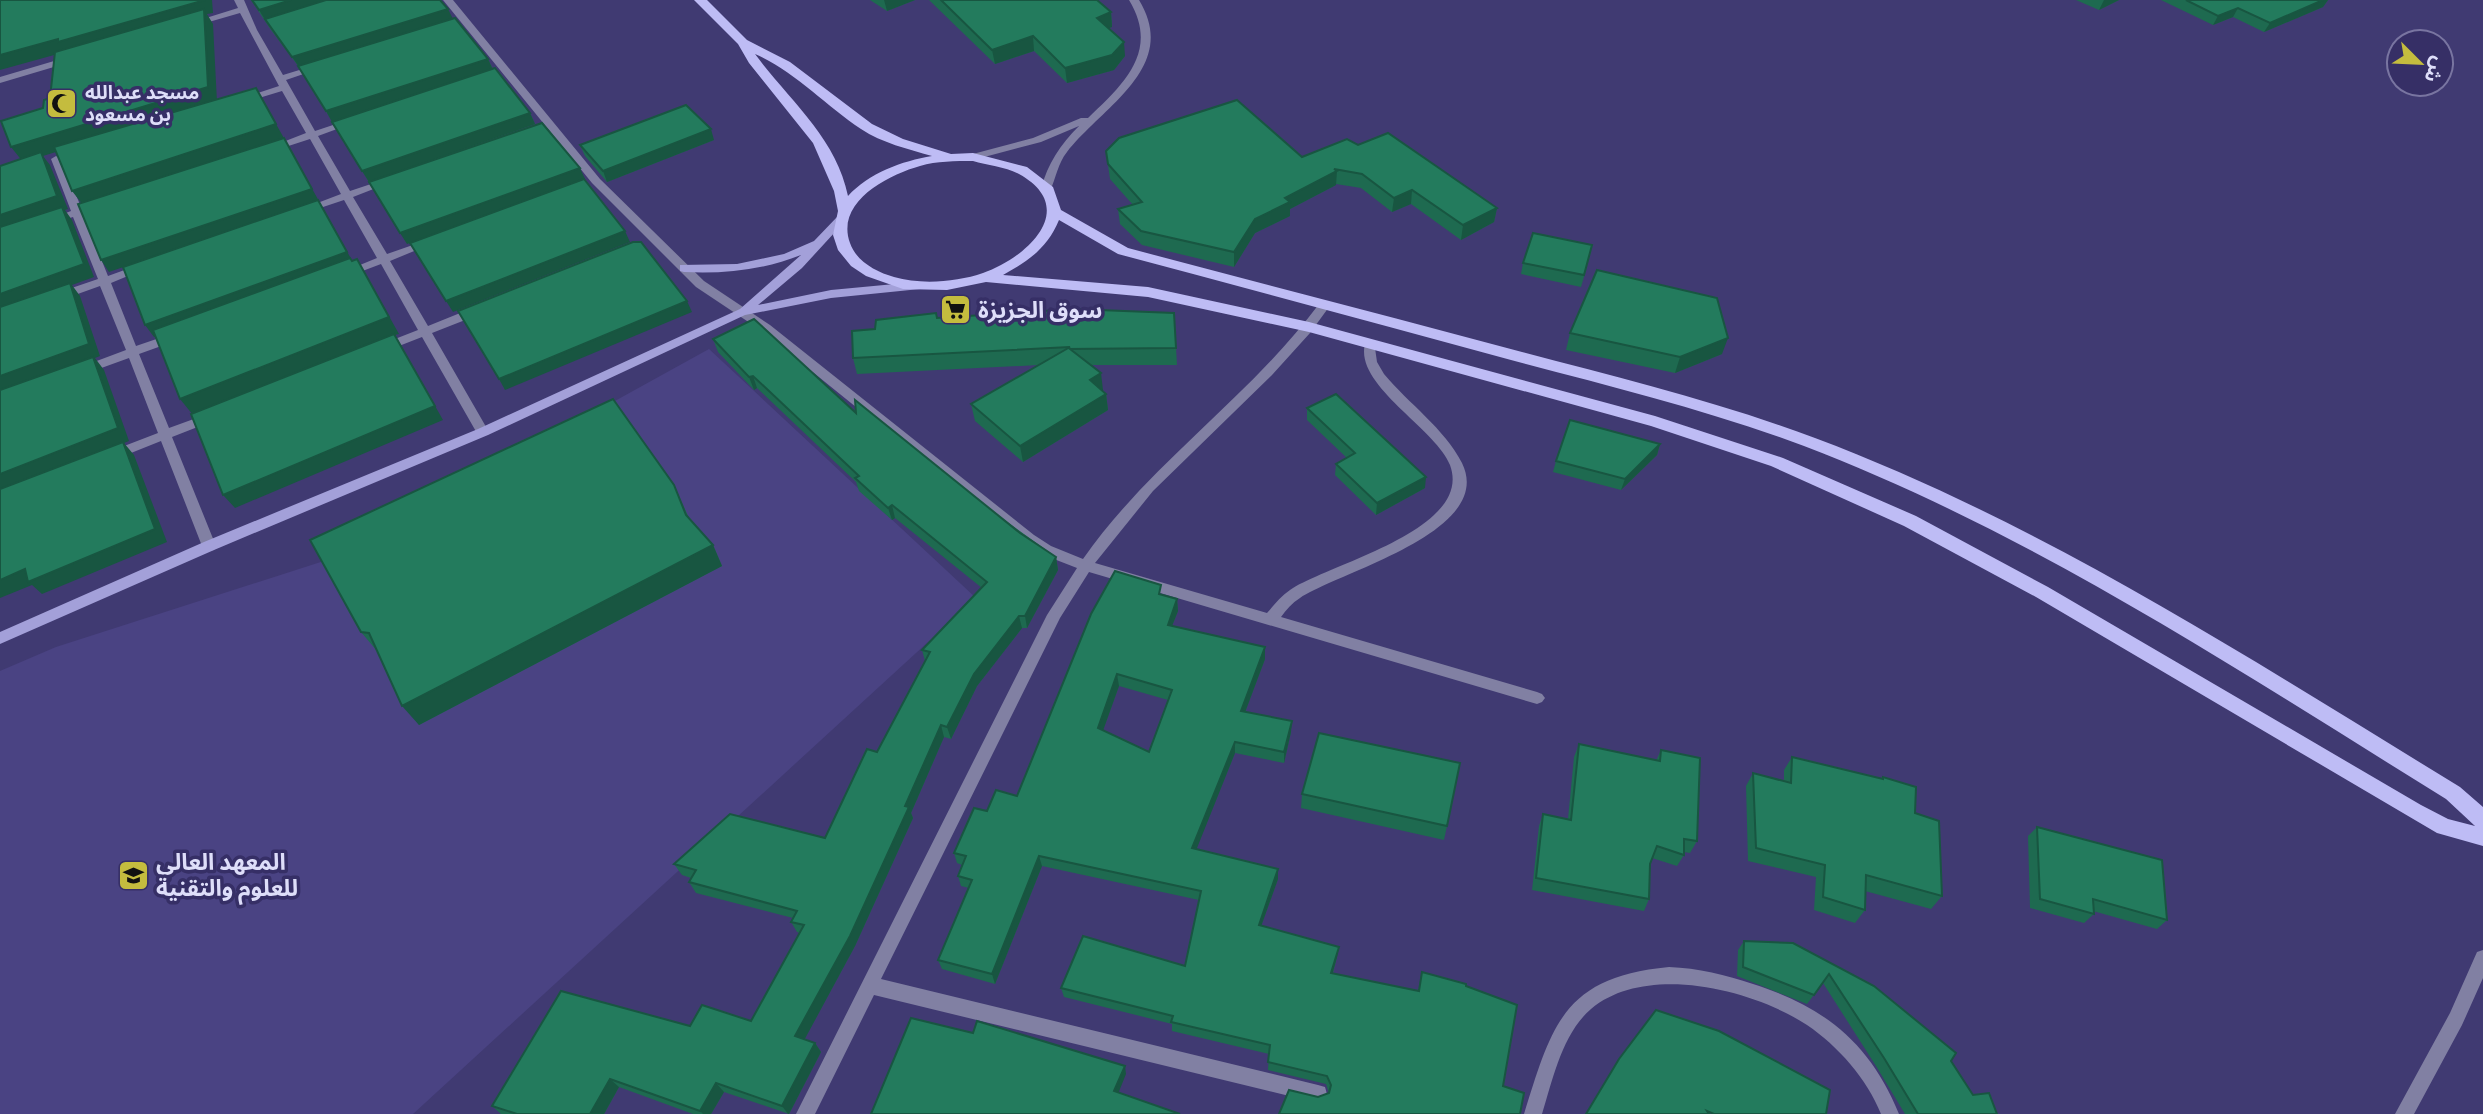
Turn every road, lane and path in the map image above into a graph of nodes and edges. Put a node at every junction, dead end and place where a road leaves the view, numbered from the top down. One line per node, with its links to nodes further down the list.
1 (448, 0): 5 (street)
2 (700, 0): 10 (main road)
3 (1135, 0): 18 (street)
4 (241, 5): 8 (street); 9 (street)
5 (465, 21): 6 (street); 13 (street)
6 (452, 25)
7 (264, 26): 9 (street)
8 (180, 28)
9 (252, 30): 16 (street)
10 (743, 43): 24 (main road); 35 (main road)
11 (77, 57): 15 (street)
12 (333, 62): 16 (street)
13 (505, 72): 14 (street); 20 (street)
14 (492, 76)
15 (0, 80)
16 (282, 83): 17 (street); 22 (street)
17 (234, 103)
18 (1093, 117): 24 (street); 29 (street)
19 (363, 118): 22 (street)
20 (552, 125): 21 (street); 27 (street)
21 (539, 129)
22 (312, 135): 23 (street); 30 (street)
23 (260, 152)
24 (966, 157): 29 (main road); 35 (main road)
25 (56, 159): 32 (street)
26 (398, 178): 30 (street)
27 (596, 181): 28 (street); 41 (street)
28 (583, 186)
29 (1046, 189): 33 (main road)
30 (347, 196): 34 (street); 39 (street)
31 (116, 200): 32 (street)
32 (76, 212): 36 (street); 44 (street)
33 (1055, 212): 43 (main road); 48 (main road)
34 (296, 214)
35 (843, 215): 38 (main road); 45 (main road)
36 (38, 225)
37 (446, 236): 39 (street)
38 (821, 242): 41 (main road); 49 (main road)
39 (384, 259): 42 (street); 51 (street)
40 (155, 263): 44 (street)
41 (684, 268): 49 (street)
42 (334, 278)
43 (990, 278): 45 (main road); 50 (main road)
44 (104, 281): 46 (street); 54 (street)
45 (916, 286): 49 (main road)
46 (52, 299)
47 (489, 306): 51 (street)
48 (1323, 306): 50 (street); 66 (main road)
49 (742, 313): 58 (main road); 62 (street)
50 (1309, 327): 53 (main road); 62 (street)
51 (425, 332): 55 (street); 58 (street)
52 (183, 334): 54 (street)
53 (1370, 344): 63 (street); 67 (main road)
54 (132, 352): 56 (street); 59 (street)
55 (363, 356)
56 (72, 375)
57 (227, 410): 59 (street)
58 (483, 432): 61 (main road)
59 (164, 435): 60 (street); 61 (street)
60 (101, 460)
61 (209, 546): 64 (main road)
62 (1084, 565): 63 (street); 69 (street)
63 (1271, 620): 65 (street)
64 (0, 638)
65 (1537, 698)
66 (2483, 820)
67 (2483, 837)
68 (2483, 958): 74 (street)
69 (870, 985): 70 (street); 71 (street)
70 (1318, 1094)
71 (805, 1114)
72 (1533, 1114): 73 (street)
73 (1891, 1114)
74 (2404, 1114)

